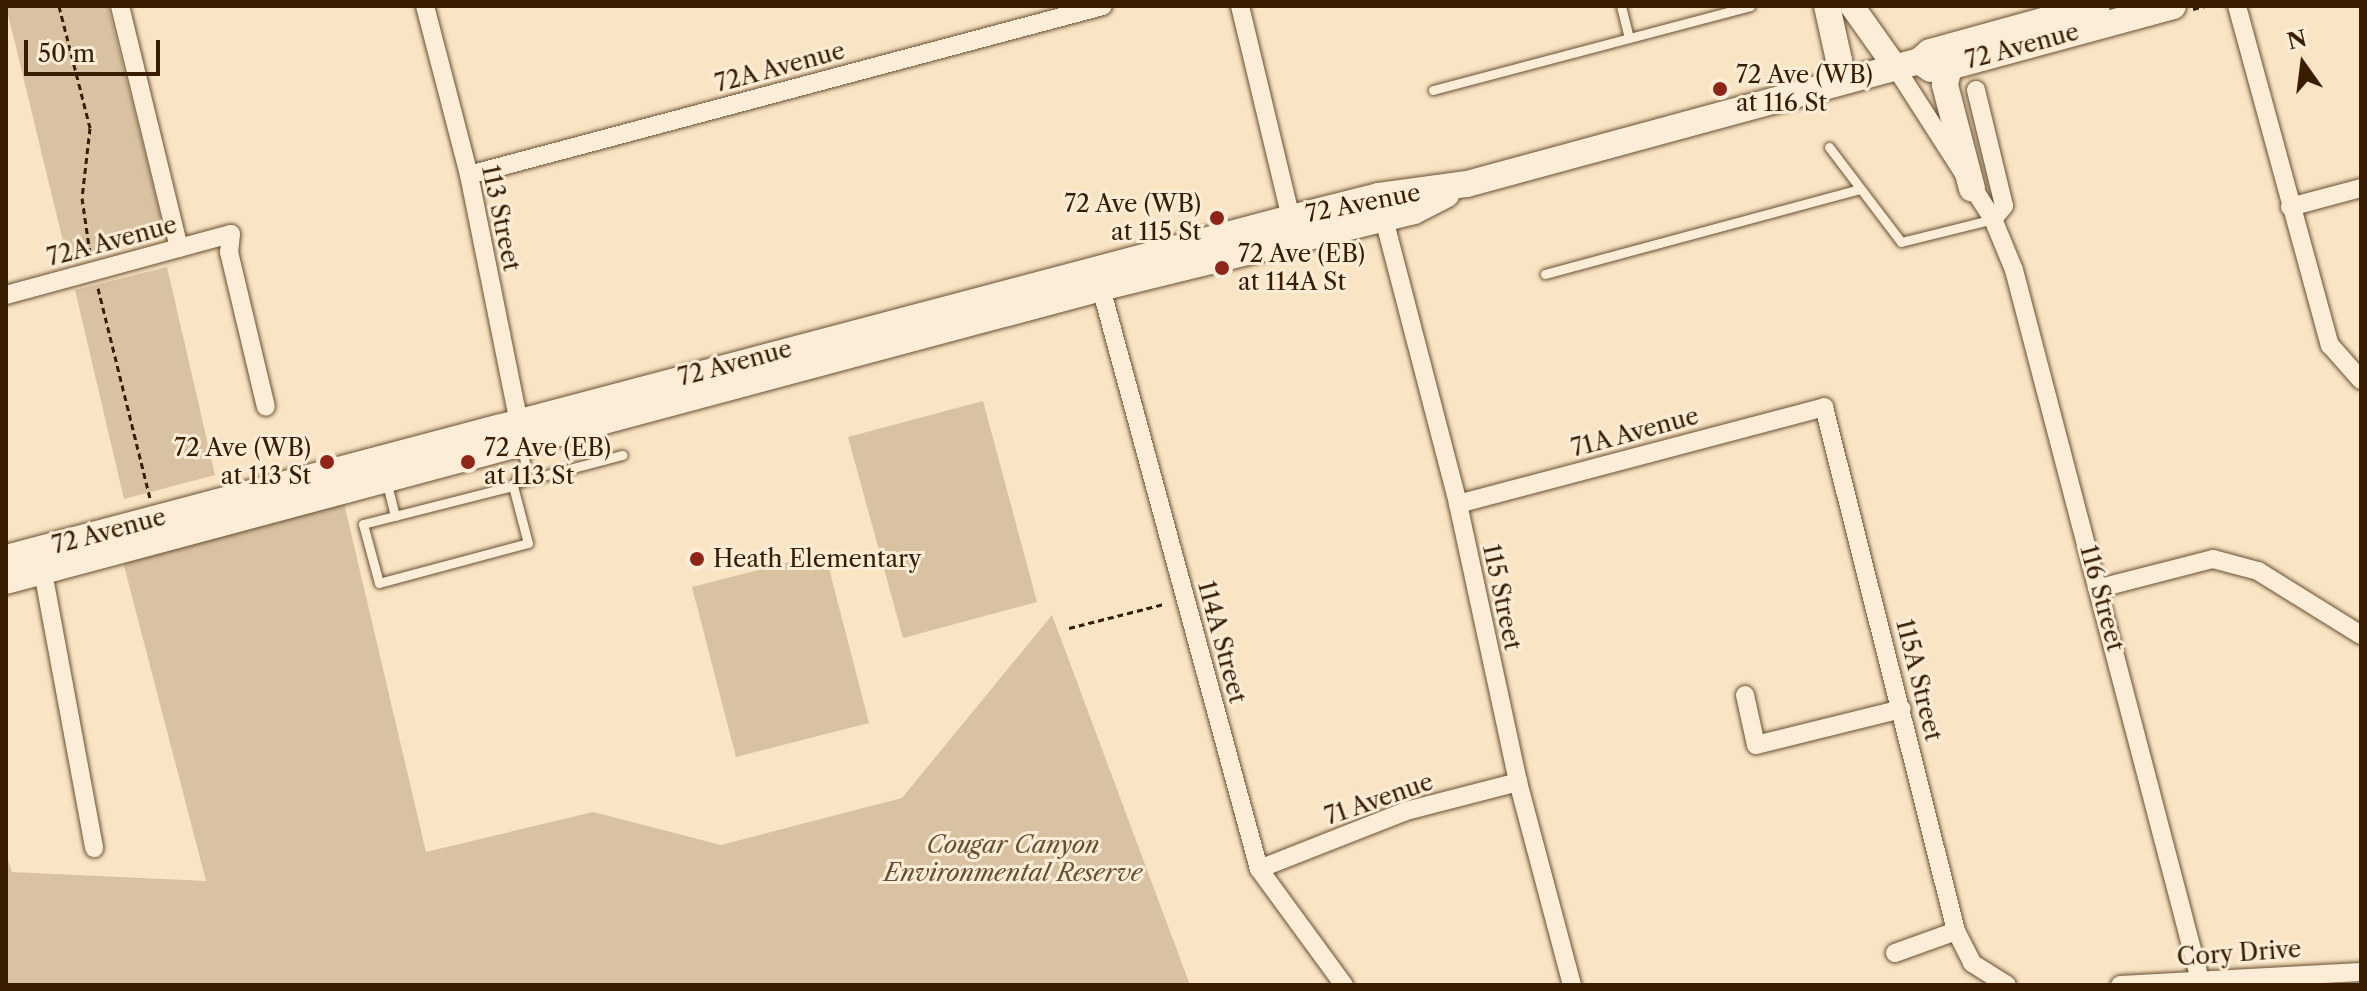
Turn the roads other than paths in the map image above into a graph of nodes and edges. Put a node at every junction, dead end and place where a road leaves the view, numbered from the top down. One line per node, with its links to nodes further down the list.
1 (120, 6): 28 (street)
2 (425, 6): 19 (street, 113 Street)
3 (1103, 6): 19 (street, 72A Avenue)
4 (1240, 6): 25 (street)
5 (1621, 6): 12 (lane)
6 (1750, 6): 12 (lane)
7 (1827, 6): 15 (main road)
8 (1852, 6): 13 (street, 116 Street)
9 (2097, 6): 13 (main road, 72 Avenue)
10 (2173, 6): 14 (main road, 72 Avenue)
11 (2237, 6): 24 (street)
12 (1629, 38): 16 (lane)
13 (1908, 64): 14 (main road, 72 Avenue); 15 (main road, 72 Avenue); 23 (street, 116 Street)
14 (1949, 67): 23 (main road)
15 (1832, 84): 20 (main road, 72 Avenue)
16 (1433, 90)
17 (1976, 90): 27 (street)
18 (1829, 147): 22 (lane)
19 (469, 175): 36 (street, 113 Street)
20 (1467, 184): 25 (main road, 72 Avenue); 26 (main road, 72 Avenue)
21 (2361, 188): 24 (street)
22 (1859, 189): 27 (lane); 30 (lane)
23 (1972, 189): 27 (street, 116 Street)
24 (2290, 207): 33 (street)
25 (1291, 218): 29 (street); 36 (main road, 72 Avenue)
26 (1384, 219): 29 (main road, 72 Avenue); 40 (street, 115 Street)
27 (1993, 219): 45 (street, 116 Street)
28 (179, 248): 32 (street, 72A Avenue); 34 (street, 72A Avenue)
29 (1258, 251): 31 (main road, 72 Avenue)
30 (1545, 274)
31 (1101, 288): 36 (main road, 72 Avenue); 51 (street, 114A Street)
32 (6, 295)
33 (2361, 380)
34 (266, 407)
35 (1824, 407): 40 (street, 71A Avenue); 48 (street, 115A Street)
36 (520, 431): 38 (main road, 72 Avenue); 39 (lane); 42 (main road, 72 Avenue)
37 (622, 455): 39 (lane)
38 (386, 477): 41 (lane); 43 (main road, 72 Avenue)
39 (516, 484): 41 (lane); 41 (lane)
40 (1458, 504): 49 (street, 115 Street)
41 (395, 516)
42 (6, 558)
43 (43, 572): 44 (main road, 72 Avenue); 50 (street, 72 Avenue)
44 (6, 581)
45 (2100, 588): 46 (street); 55 (street, 116 Street)
46 (2361, 635)
47 (1745, 695): 48 (street)
48 (1902, 709): 52 (street, 115A Street)
49 (1518, 782): 51 (street, 71 Avenue); 57 (street, 115 Street)
50 (94, 848)
51 (1259, 869): 56 (street, 114A Street)
52 (1956, 931): 53 (street); 58 (street, 115A Street)
53 (1895, 953)
54 (2361, 972): 55 (street, Cory Drive)
55 (2200, 980): 59 (street, Cory Drive)
56 (1344, 985)
57 (1572, 985)
58 (2007, 985)
59 (2120, 985)

